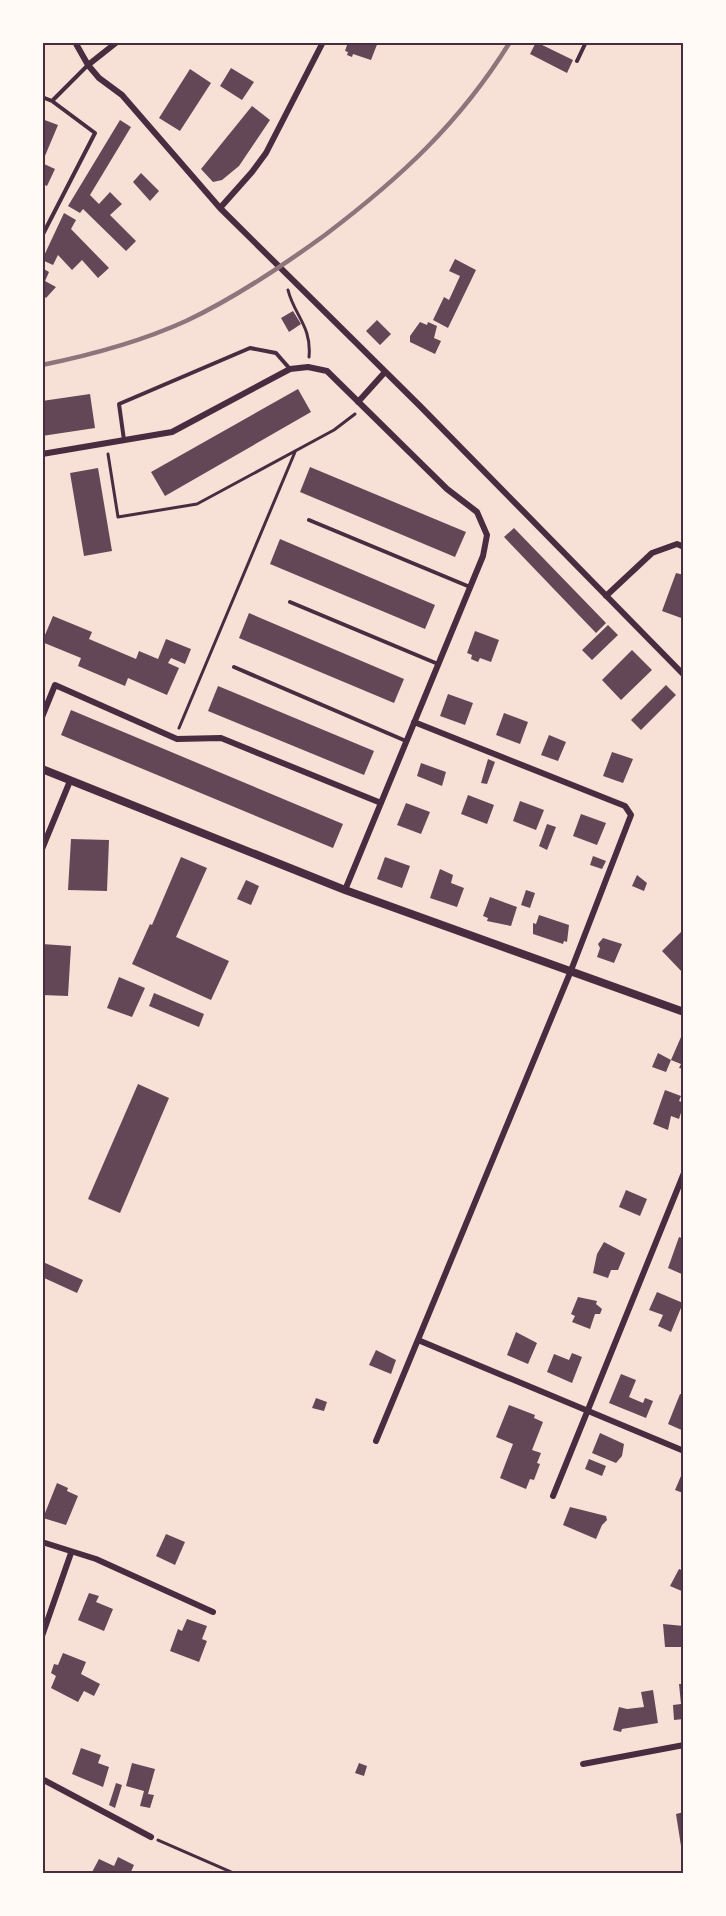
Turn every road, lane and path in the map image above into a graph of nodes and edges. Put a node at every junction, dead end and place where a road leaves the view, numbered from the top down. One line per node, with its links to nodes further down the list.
1 (75, 42): 6 (street)
2 (117, 42): 6 (street)
3 (323, 42): 9 (street)
4 (586, 42): 5 (lane)
5 (577, 61)
6 (88, 65): 8 (lane); 9 (street)
7 (42, 97): 8 (lane)
8 (52, 101): 10 (lane)
9 (220, 208): 14 (street)
10 (42, 236)
11 (288, 292): 12 (path)
12 (308, 367): 13 (street); 15 (street)
13 (290, 369): 17 (street); 17 (lane)
14 (385, 372): 15 (street); 24 (street)
15 (358, 402): 16 (street)
16 (364, 408): 19 (path); 23 (street)
17 (124, 440): 18 (street)
18 (106, 443): 19 (path); 20 (street)
19 (295, 451): 31 (path)
20 (42, 454)
21 (309, 520): 23 (lane)
22 (684, 547): 24 (street)
23 (470, 587): 26 (street)
24 (606, 596): 28 (street)
25 (290, 602): 26 (lane)
26 (438, 664): 30 (street)
27 (234, 667): 32 (lane)
28 (684, 675)
29 (42, 717): 35 (street)
30 (414, 722): 32 (street); 38 (street)
31 (177, 732)
32 (406, 741): 35 (street)
33 (42, 769): 34 (street)
34 (70, 781): 36 (street); 37 (street)
35 (381, 804): 37 (street)
36 (42, 849)
37 (345, 890): 38 (street)
38 (570, 973): 39 (street); 41 (street)
39 (684, 1012)
40 (684, 1173): 42 (street)
41 (418, 1340): 42 (street); 43 (street)
42 (588, 1409): 44 (street); 45 (street)
43 (376, 1441)
44 (684, 1450)
45 (552, 1496)
46 (42, 1542): 47 (street)
47 (71, 1553): 48 (street); 49 (street)
48 (213, 1612)
49 (42, 1636)
50 (684, 1745): 51 (street)
51 (583, 1764)
52 (42, 1779): 53 (street)
53 (151, 1837): 54 (path)
54 (218, 1866): 55 (path); 56 (path)
55 (216, 1874)
56 (236, 1874)

